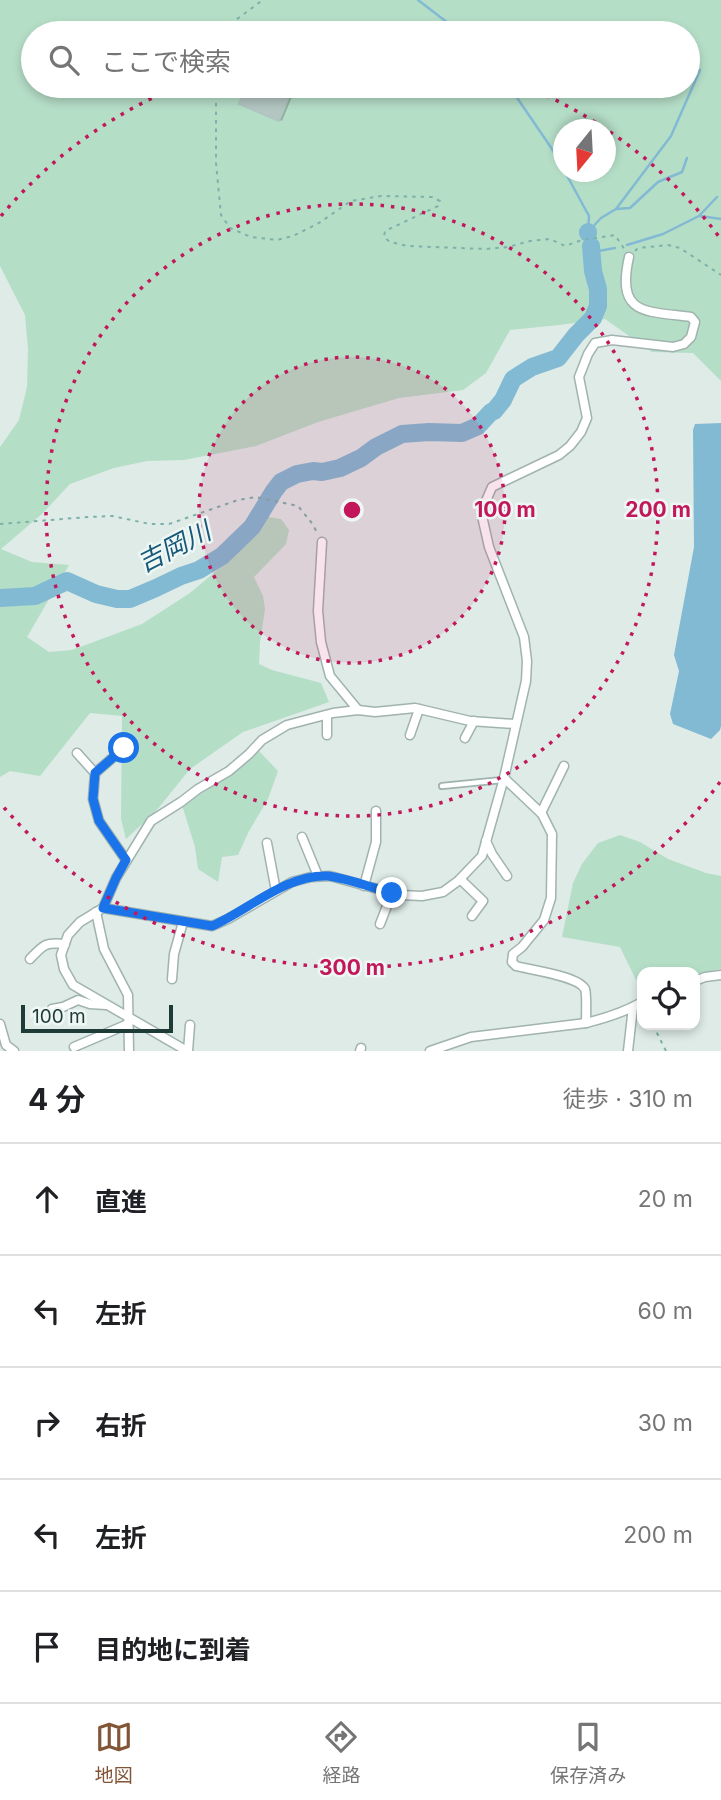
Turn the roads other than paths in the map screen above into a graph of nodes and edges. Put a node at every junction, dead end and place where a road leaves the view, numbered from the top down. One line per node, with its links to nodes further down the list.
1 (629, 257): 7 (street)
2 (322, 542): 4 (street)
3 (419, 709): 4 (street); 6 (street); 9 (street)
4 (358, 710): 5 (street)
5 (327, 715): 8 (street); 22 (street)
6 (474, 721): 7 (street); 10 (street)
7 (515, 723): 15 (street)
8 (327, 735)
9 (410, 735)
10 (465, 738)
11 (124, 748): 14 (street)
12 (77, 753): 14 (street)
13 (564, 766): 18 (street)
14 (95, 773): 22 (street)
15 (503, 779): 16 (lane); 18 (street); 20 (street)
16 (442, 786)
17 (376, 811): 26 (street)
18 (541, 813): 43 (street)
19 (302, 838): 24 (street)
20 (486, 841): 23 (street); 25 (street)
21 (267, 843): 27 (street)
22 (126, 860): 29 (street)
23 (507, 876)
24 (318, 877): 26 (street); 27 (street)
25 (460, 879): 28 (street); 30 (street)
26 (364, 886): 28 (street)
27 (275, 891): 31 (street)
28 (392, 893): 32 (street)
29 (100, 910): 31 (street); 33 (street); 42 (street)
30 (472, 916)
31 (183, 922): 36 (street)
32 (380, 924)
33 (65, 944): 34 (street); 38 (street)
34 (30, 959)
35 (721, 975): 37 (street)
36 (172, 979)
37 (700, 979)
38 (107, 1005): 41 (street); 42 (street)
39 (637, 1005): 40 (street)
40 (633, 1007): 43 (street); 53 (street)
41 (52, 1009)
42 (128, 1020): 47 (street); 49 (street); 50 (street)
43 (586, 1023): 46 (street)
44 (0, 1024): 48 (street)
45 (190, 1025): 50 (street)
46 (458, 1041): 51 (street); 52 (street)
47 (74, 1047)
48 (14, 1051)
49 (128, 1051)
50 (187, 1051)
51 (430, 1051)
52 (460, 1051)
53 (628, 1051)

